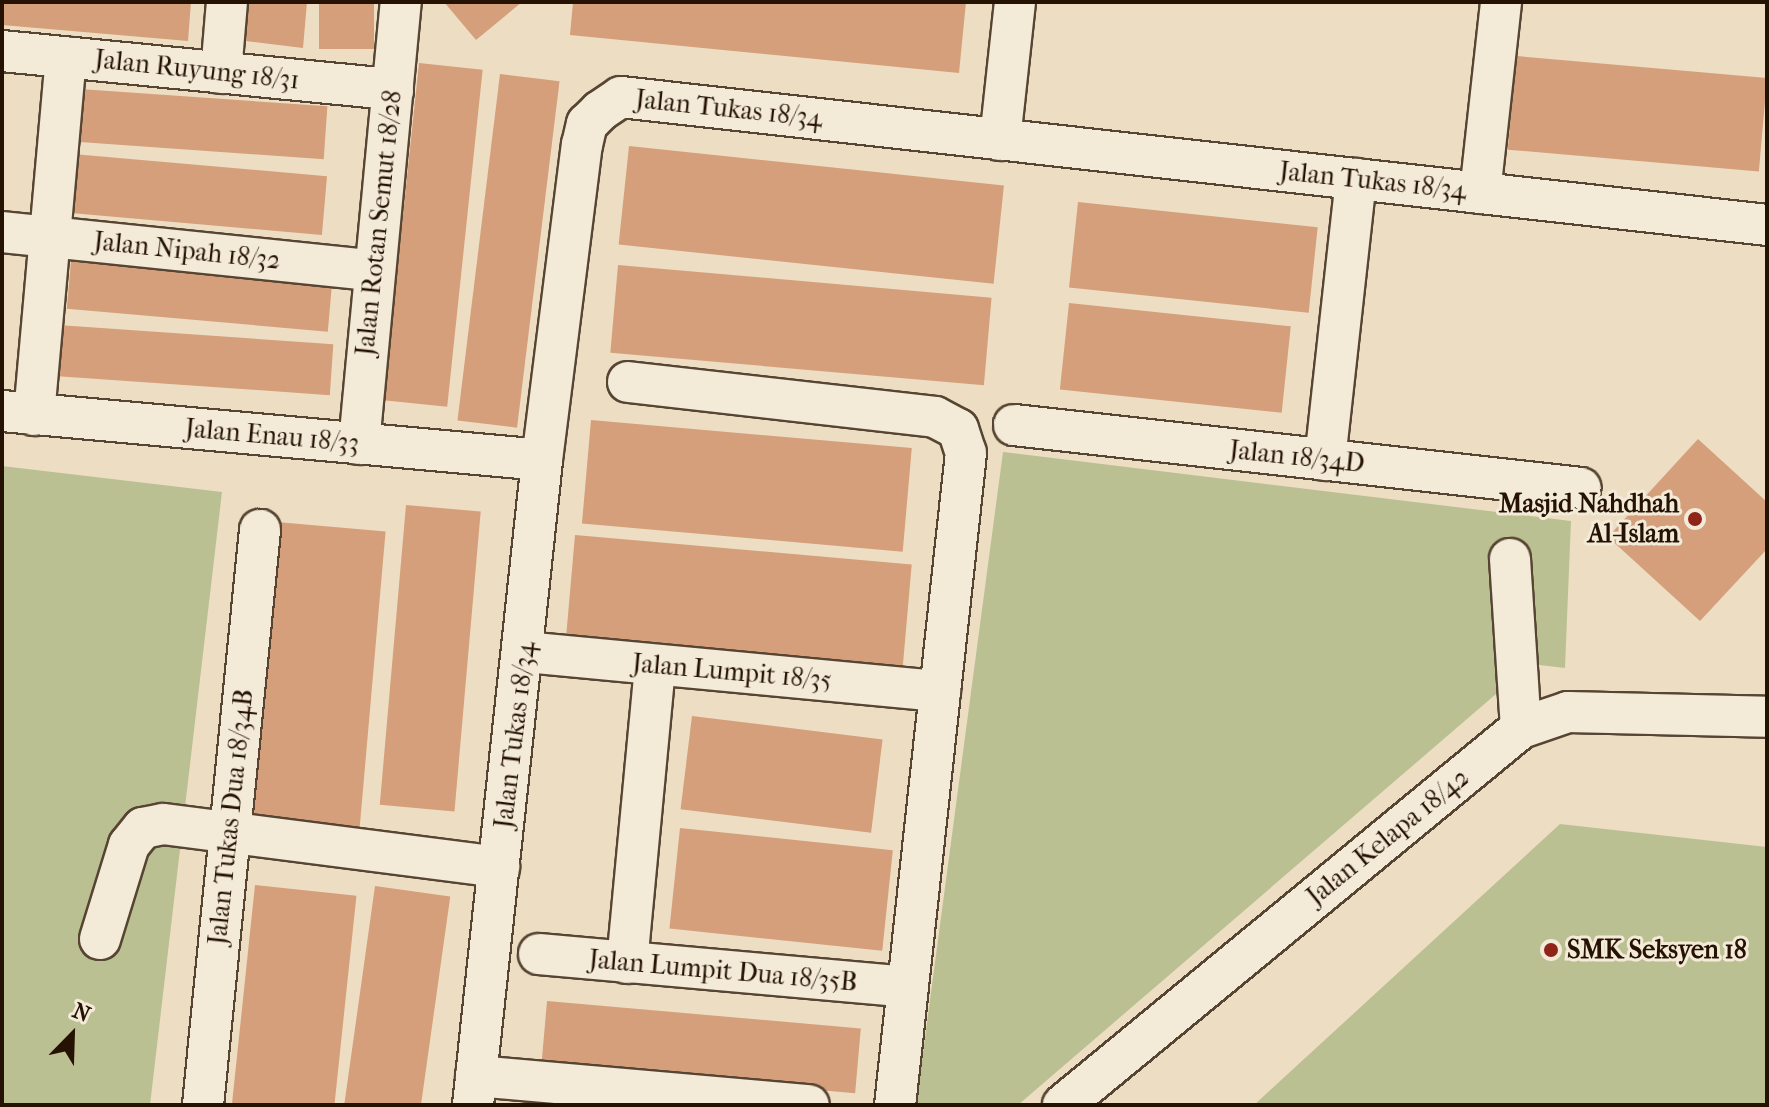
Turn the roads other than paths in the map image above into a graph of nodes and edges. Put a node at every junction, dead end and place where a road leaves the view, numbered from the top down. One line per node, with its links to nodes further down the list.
1 (227, 2): 7 (street)
2 (401, 2): 8 (street, Jalan Rotan Semut 18/28)
3 (1015, 2): 9 (street)
4 (1501, 2): 11 (street)
5 (2, 51): 6 (street, Jalan Ruyung 18/31)
6 (66, 57): 7 (street, Jalan Ruyung 18/31); 14 (street)
7 (221, 73): 8 (street, Jalan Ruyung 18/31)
8 (393, 89): 15 (street, Jalan Rotan Semut 18/28)
9 (1000, 140): 10 (street, Jalan Tukas 18/34); 20 (street, Jalan Tukas 18/34)
10 (1356, 179): 11 (street, Jalan Tukas 18/34); 21 (street)
11 (1480, 193): 12 (street, Jalan Tukas 18/34)
12 (1767, 225)
13 (2, 232): 14 (street, Jalan Nipah 18/32)
14 (50, 237): 15 (street, Jalan Nipah 18/32); 17 (street)
15 (372, 270): 19 (street, Jalan Rotan Semut 18/28)
16 (628, 382): 27 (street)
17 (18, 413): 19 (street, Jalan Enau 18/33)
18 (1014, 425): 21 (street, Jalan 18/34D)
19 (359, 444): 20 (street, Jalan Enau 18/33)
20 (542, 460): 25 (street, Jalan Tukas 18/34)
21 (1325, 460): 22 (street, Jalan 18/34D)
22 (1581, 488)
23 (260, 530): 30 (street, Jalan Tukas Dua 18/34B)
24 (1510, 559): 29 (street)
25 (525, 652): 26 (street, Jalan Lumpit 18/35); 31 (street, Jalan Tukas 18/34)
26 (655, 665): 27 (street, Jalan Lumpit 18/35); 34 (street)
27 (940, 691): 35 (street)
28 (1767, 717): 29 (street, Jalan Kelapa 18/42)
29 (1521, 728): 40 (street, Jalan Kelapa 18/42)
30 (230, 832): 31 (street); 32 (street); 37 (street, Jalan Tukas Dua 18/34B)
31 (499, 867): 36 (street, Jalan Tukas 18/34)
32 (100, 939)
33 (539, 954): 34 (street, Jalan Lumpit Dua 18/35B)
34 (627, 963): 35 (street, Jalan Lumpit Dua 18/35B)
35 (908, 987): 39 (street)
36 (475, 1090): 38 (street)
37 (203, 1105)
38 (809, 1105)
39 (895, 1105)
40 (1063, 1105)

